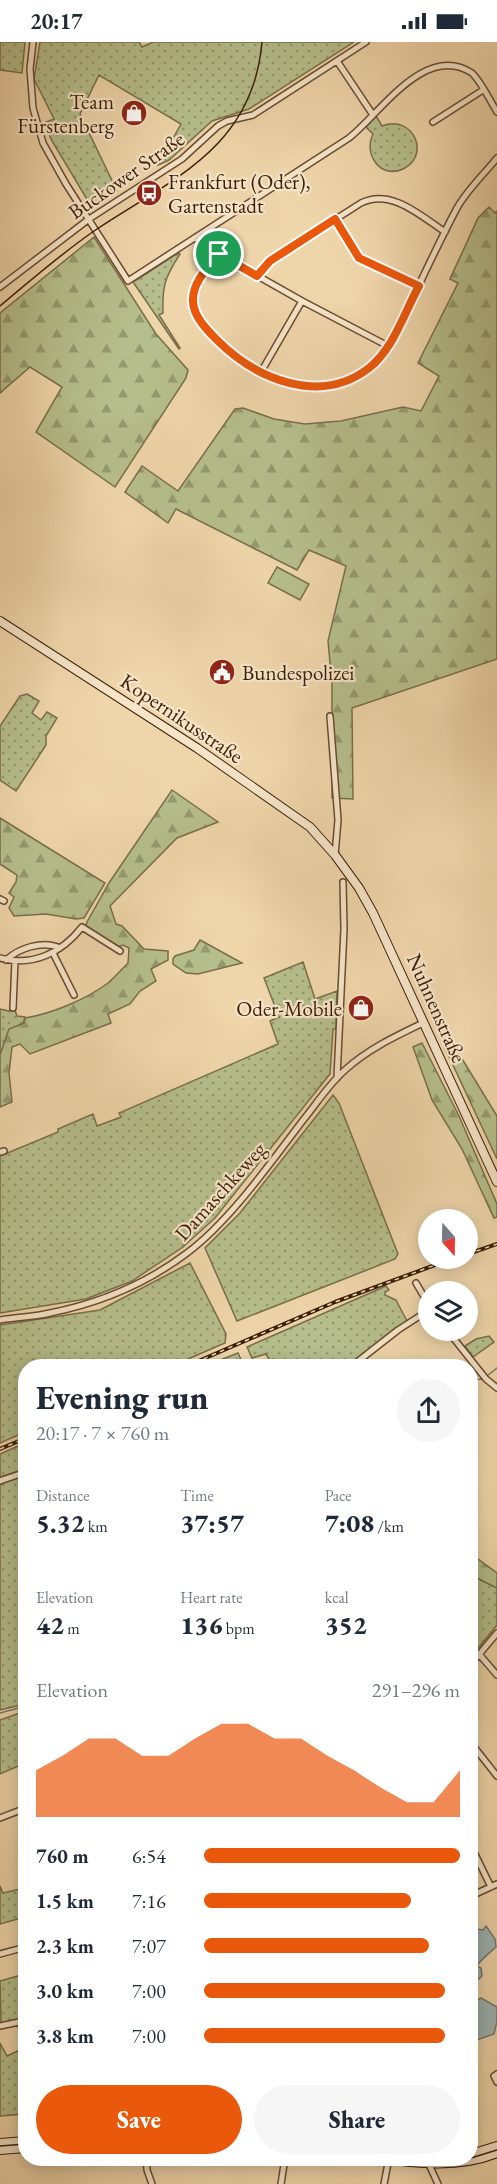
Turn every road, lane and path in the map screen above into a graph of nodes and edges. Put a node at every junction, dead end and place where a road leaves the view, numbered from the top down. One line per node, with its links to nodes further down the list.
1 (33, 42): 11 (street)
2 (366, 42): 3 (street, Buckower Straße)
3 (337, 61): 8 (street); 11 (street, Buckower Straße)
4 (430, 61): 6 (street)
5 (419, 66): 8 (street)
6 (483, 90): 7 (street); 9 (street)
7 (497, 112)
8 (373, 115): 14 (street)
9 (433, 122)
10 (497, 158): 13 (street)
11 (88, 219): 14 (street); 18 (street, Buckower Straße)
12 (335, 219): 13 (street); 16 (street); 17 (street)
13 (445, 232): 17 (street)
14 (195, 238): 15 (street)
15 (219, 254): 16 (street); 21 (street)
16 (257, 276): 19 (street)
17 (419, 286): 20 (street)
18 (0, 287)
19 (302, 301): 20 (street); 21 (street)
20 (388, 346): 21 (street)
21 (261, 372)
22 (0, 621): 24 (main road, Kopernikusstraße)
23 (330, 716): 24 (street)
24 (335, 855): 33 (main road, Nuhnenstraße)
25 (342, 882): 34 (street)
26 (60, 948): 27 (street); 28 (street); 29 (street)
27 (120, 951)
28 (53, 953): 30 (street); 31 (street)
29 (3, 959): 30 (street)
30 (15, 961): 32 (street)
31 (74, 995)
32 (13, 1008)
33 (423, 1023): 34 (street, Damaschkeweg); 35 (main road, Nuhnenstraße)
34 (336, 1078): 39 (street, Damaschkeweg)
35 (497, 1182)
36 (416, 1283): 37 (street)
37 (418, 1286)
38 (418, 1317): 41 (street)
39 (0, 1320)
40 (456, 1341): 42 (street)
41 (361, 1359)
42 (470, 1359)
43 (478, 1369): 44 (street)
44 (497, 1388)
45 (18, 1475): 46 (street)
46 (0, 1481)
47 (497, 1633): 48 (street)
48 (479, 1653): 49 (street)
49 (497, 1675)
50 (478, 1752): 51 (street)
51 (497, 1776)
52 (18, 1811): 53 (street)
53 (0, 1818)
54 (478, 1858): 55 (street)
55 (494, 1885): 56 (street)
56 (478, 1893)
57 (18, 1949): 58 (street)
58 (0, 1954)
59 (18, 2022): 60 (street)
60 (0, 2026)
61 (495, 2075): 62 (street)
62 (497, 2082)
63 (18, 2142): 64 (main road)
64 (0, 2143)
65 (497, 2146): 68 (main road)
66 (18, 2149): 67 (main road)
67 (0, 2150)
68 (478, 2152)
69 (497, 2153): 70 (main road)
70 (478, 2158)
71 (147, 2166): 75 (street)
72 (284, 2166): 76 (street)
73 (387, 2166): 77 (street)
74 (429, 2166): 78 (street)
75 (152, 2184)
76 (281, 2184)
77 (384, 2184)
78 (438, 2184)

